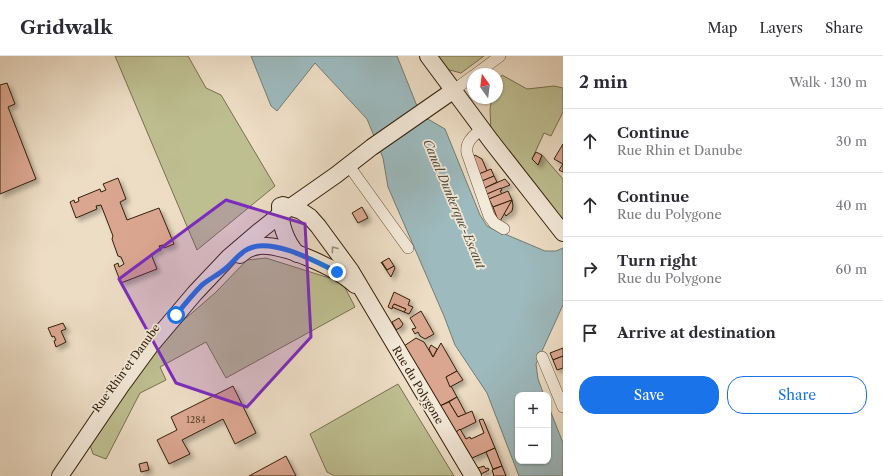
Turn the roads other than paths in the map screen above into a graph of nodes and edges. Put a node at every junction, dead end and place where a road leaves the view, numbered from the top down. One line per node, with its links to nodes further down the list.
1 (421, 56): 6 (main road)
2 (428, 56): 6 (main road)
3 (500, 56): 4 (street)
4 (484, 68)
5 (467, 80): 6 (street)
6 (451, 92): 7 (main road); 8 (main road)
7 (481, 130): 13 (street); 14 (main road)
8 (368, 150): 9 (main road, Rue Rhin et Danube); 11 (main road, Rue Rhin et Danube)
9 (349, 166): 10 (main road, Rue Rhin et Danube); 15 (street)
10 (319, 187): 11 (main road, Rue Rhin et Danube); 12 (main road, Rue du Polygone)
11 (284, 209): 12 (main road, Rue du Polygone); 16 (main road); 17 (main road, Rue Rhin et Danube); 22 (main road, Rue Rhin et Danube)
12 (318, 226): 18 (main road, Rue du Polygone, one-way to 12)
13 (504, 229)
14 (563, 233)
15 (408, 248)
16 (297, 254): 17 (main road, Rue du Polygone); 18 (main road, Rue du Polygone)
17 (203, 284): 23 (main road, Rue Rhin et Danube)
18 (363, 293): 24 (main road, Rue du Polygone)
19 (542, 357): 20 (street)
20 (559, 388): 21 (street)
21 (563, 407)
22 (50, 476)
23 (60, 476)
24 (473, 476)

